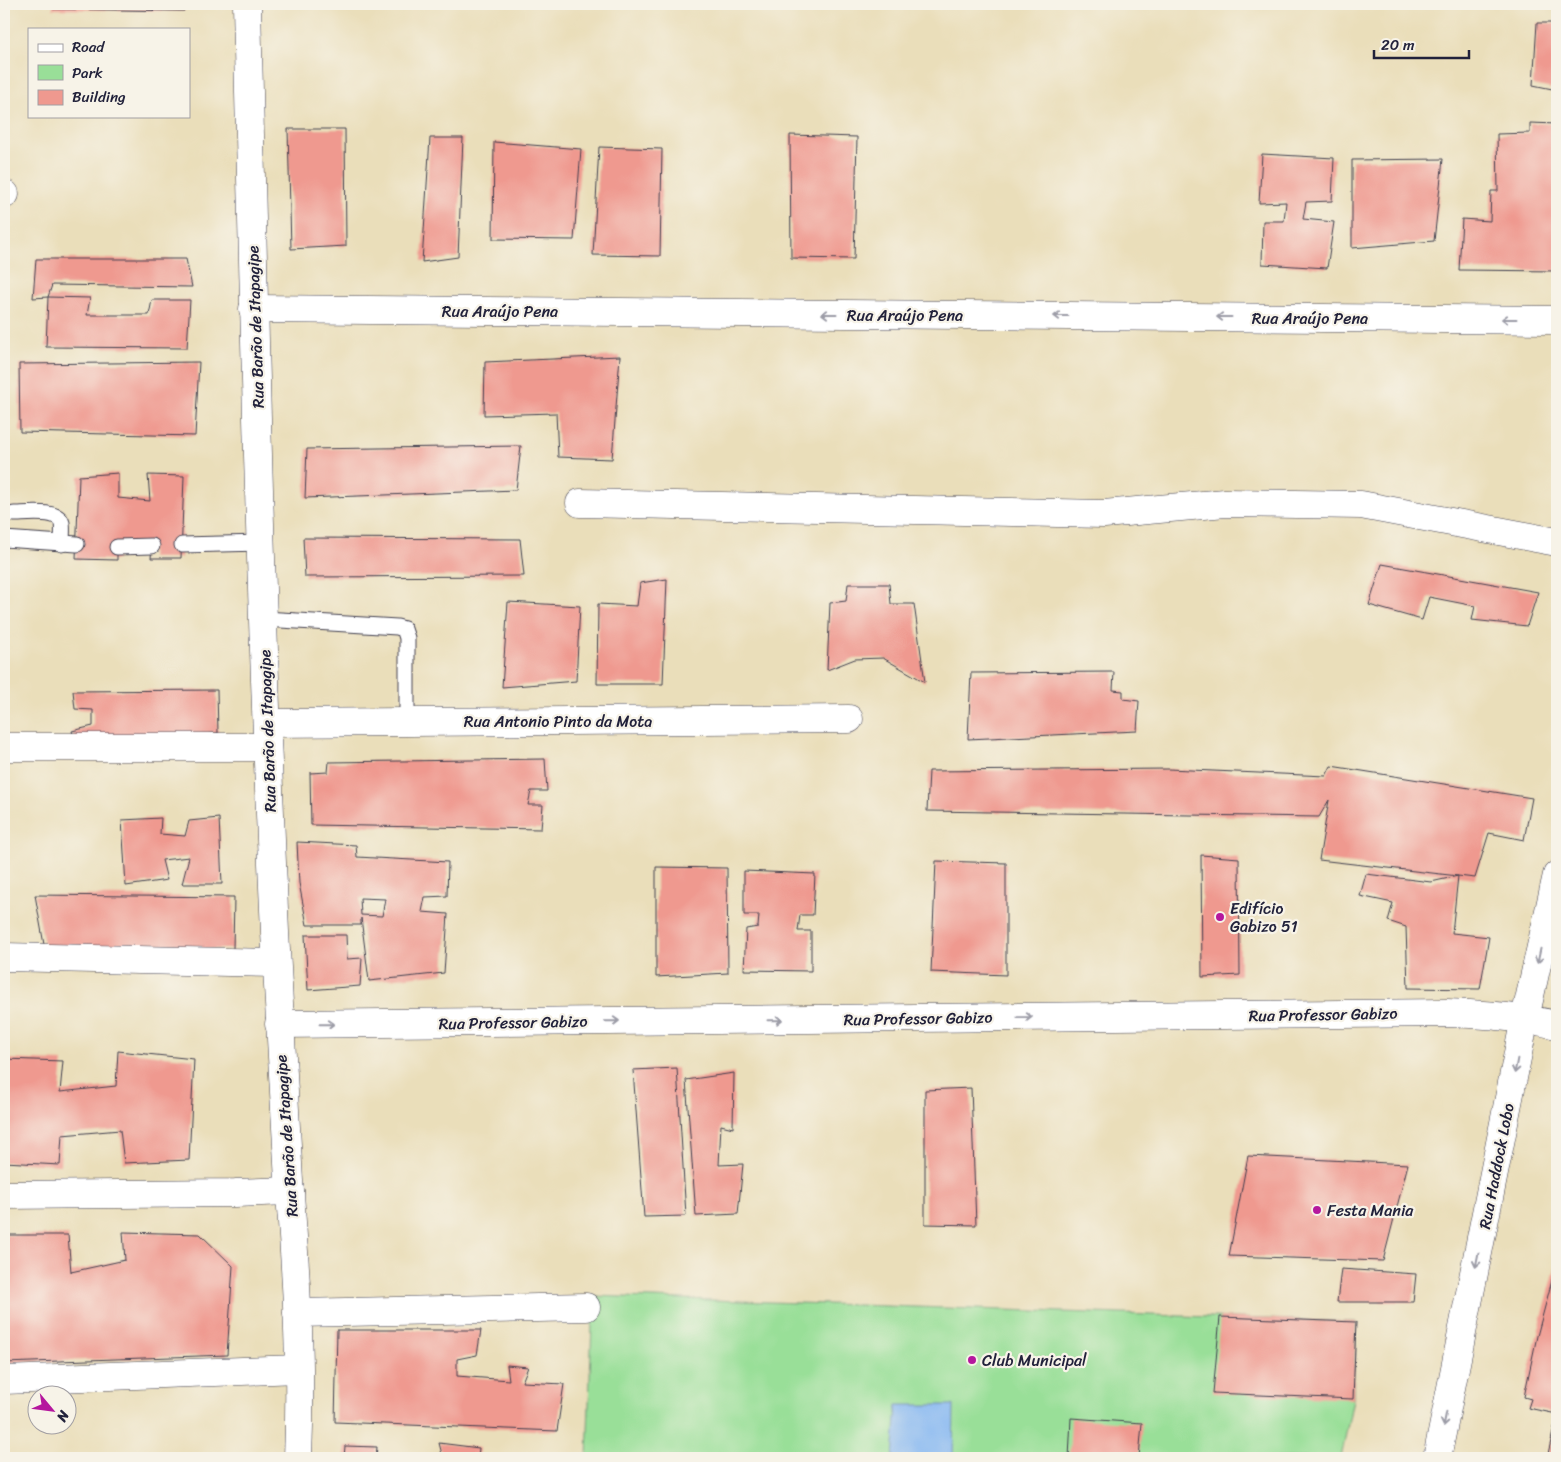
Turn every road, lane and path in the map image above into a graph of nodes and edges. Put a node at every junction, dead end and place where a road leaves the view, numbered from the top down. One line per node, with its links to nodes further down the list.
1 (247, 4): 2 (street, Rua Barão de Itapagipe)
2 (254, 309): 3 (street, Rua Araújo Pena, one-way to 2); 8 (street, Rua Barão de Itapagipe)
3 (1557, 320)
4 (580, 503): 7 (street)
5 (14, 514): 6 (lane)
6 (4, 539)
7 (1557, 542)
8 (261, 544): 9 (lane); 12 (street, Rua Barão de Itapagipe)
9 (182, 545)
10 (152, 546): 11 (lane)
11 (117, 547)
12 (264, 619): 14 (lane); 15 (street, Rua Barão de Itapagipe)
13 (849, 719): 14 (street, Rua Antonio Pinto da Mota)
14 (407, 722): 15 (street, Rua Antonio Pinto da Mota)
15 (267, 735): 16 (street, Rua Antonio Pinto da Mota); 19 (street, Rua Barão de Itapagipe)
16 (4, 747)
17 (1557, 875): 20 (street, Rua Haddock Lobo, one-way to 20)
18 (4, 957): 19 (street)
19 (276, 963): 21 (street, Rua Barão de Itapagipe)
20 (1525, 1018): 21 (street, Rua Professor Gabizo, one-way to 20); 22 (street, Rua Professor Gabizo); 30 (street, Rua Haddock Lobo, one-way to 30)
21 (279, 1024): 23 (street, Rua Barão de Itapagipe)
22 (1557, 1025)
23 (290, 1191): 24 (street); 26 (street, Rua Barão de Itapagipe)
24 (4, 1195)
25 (586, 1307): 26 (street)
26 (298, 1313): 27 (street, Rua Barão de Itapagipe)
27 (298, 1369): 28 (street); 29 (street, Rua Barão de Itapagipe)
28 (4, 1380)
29 (298, 1458)
30 (1437, 1458)

